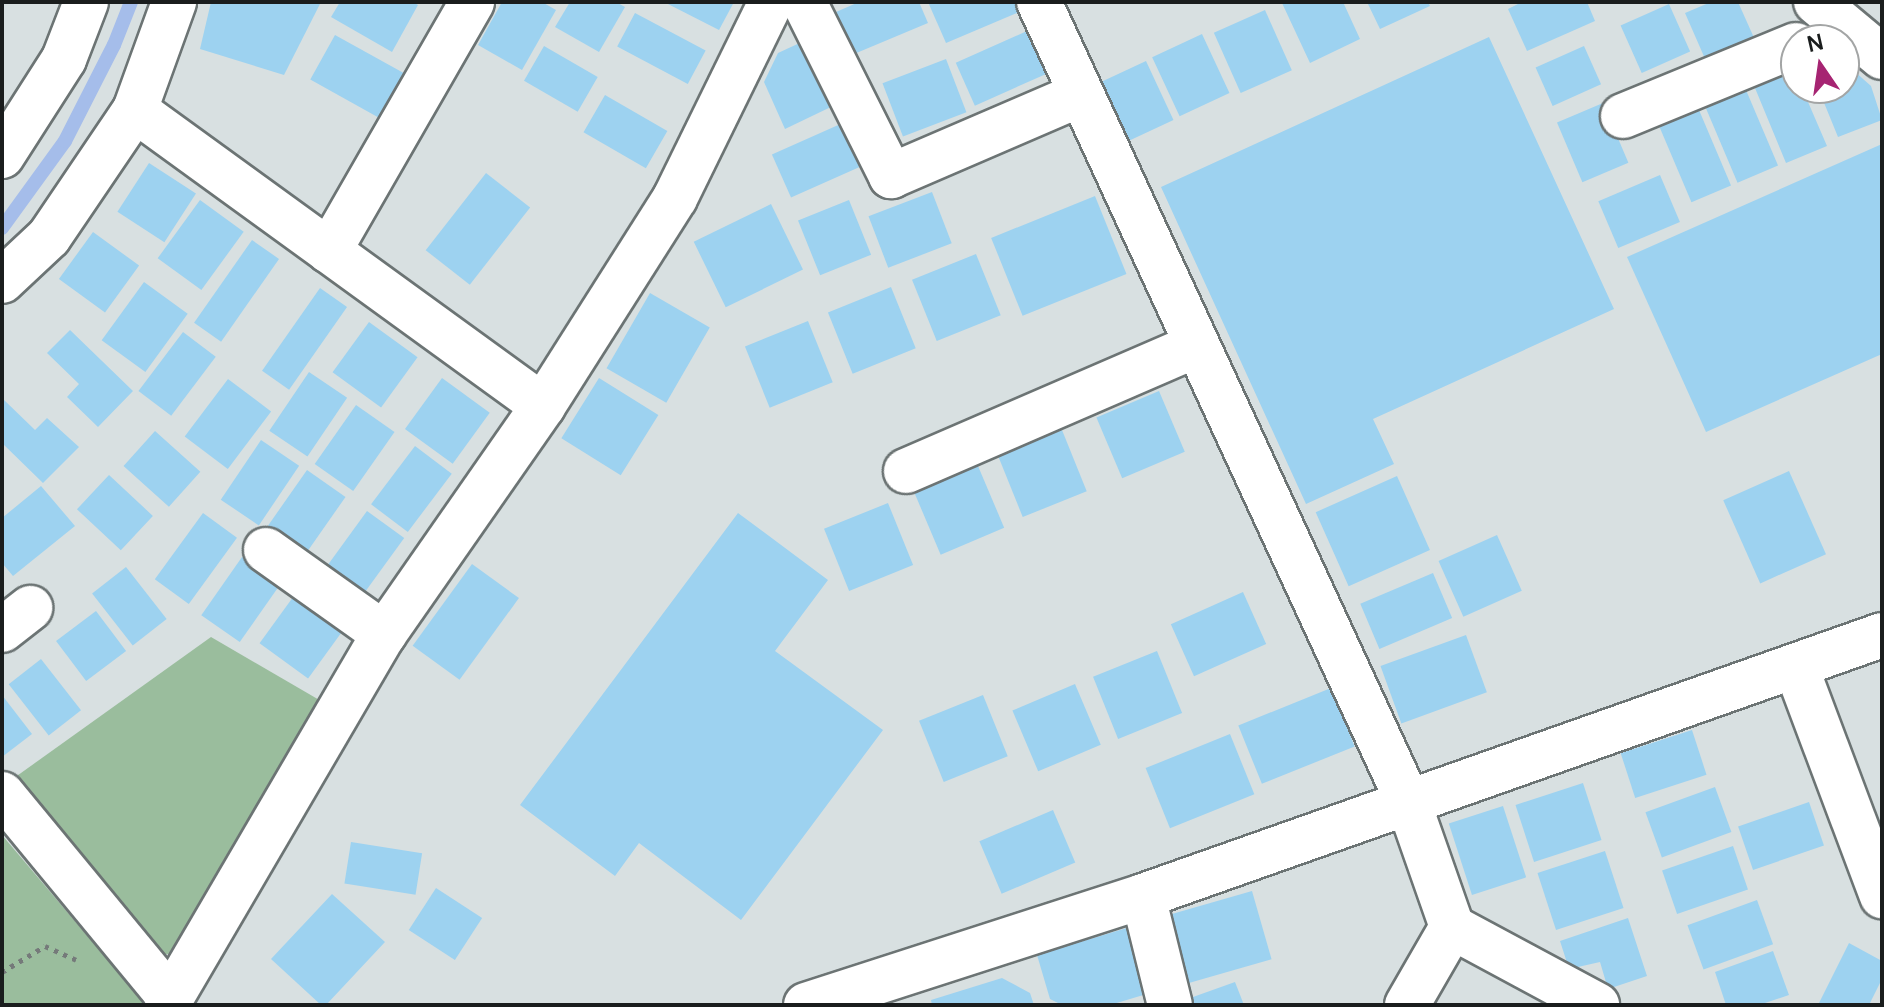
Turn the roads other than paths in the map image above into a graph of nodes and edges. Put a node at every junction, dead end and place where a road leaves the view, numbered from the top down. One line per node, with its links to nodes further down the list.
1 (86, 2): 13 (street)
2 (174, 2): 11 (street)
3 (472, 2): 14 (street)
4 (771, 2): 17 (street)
5 (804, 2): 10 (street)
6 (1039, 2): 10 (street)
7 (1823, 23): 9 (street)
8 (1780, 52): 12 (street)
9 (1882, 57)
10 (1081, 94): 16 (street)
11 (135, 110): 14 (street); 15 (street)
12 (1623, 116)
13 (2, 156)
14 (329, 251): 17 (street)
15 (2, 281)
16 (1197, 345): 18 (street); 24 (street)
17 (543, 406): 20 (street)
18 (906, 471)
19 (266, 550): 20 (street)
20 (384, 634): 28 (street)
21 (1882, 635): 22 (street)
22 (1796, 667): 24 (street); 26 (street)
23 (2, 794): 28 (street)
24 (1409, 804): 25 (street); 27 (street)
25 (1143, 896): 29 (street); 30 (street)
26 (1882, 896)
27 (1452, 927): 31 (street); 32 (street)
28 (168, 1002)
29 (806, 1005)
30 (1170, 1005)
31 (1407, 1005)
32 (1597, 1005)

